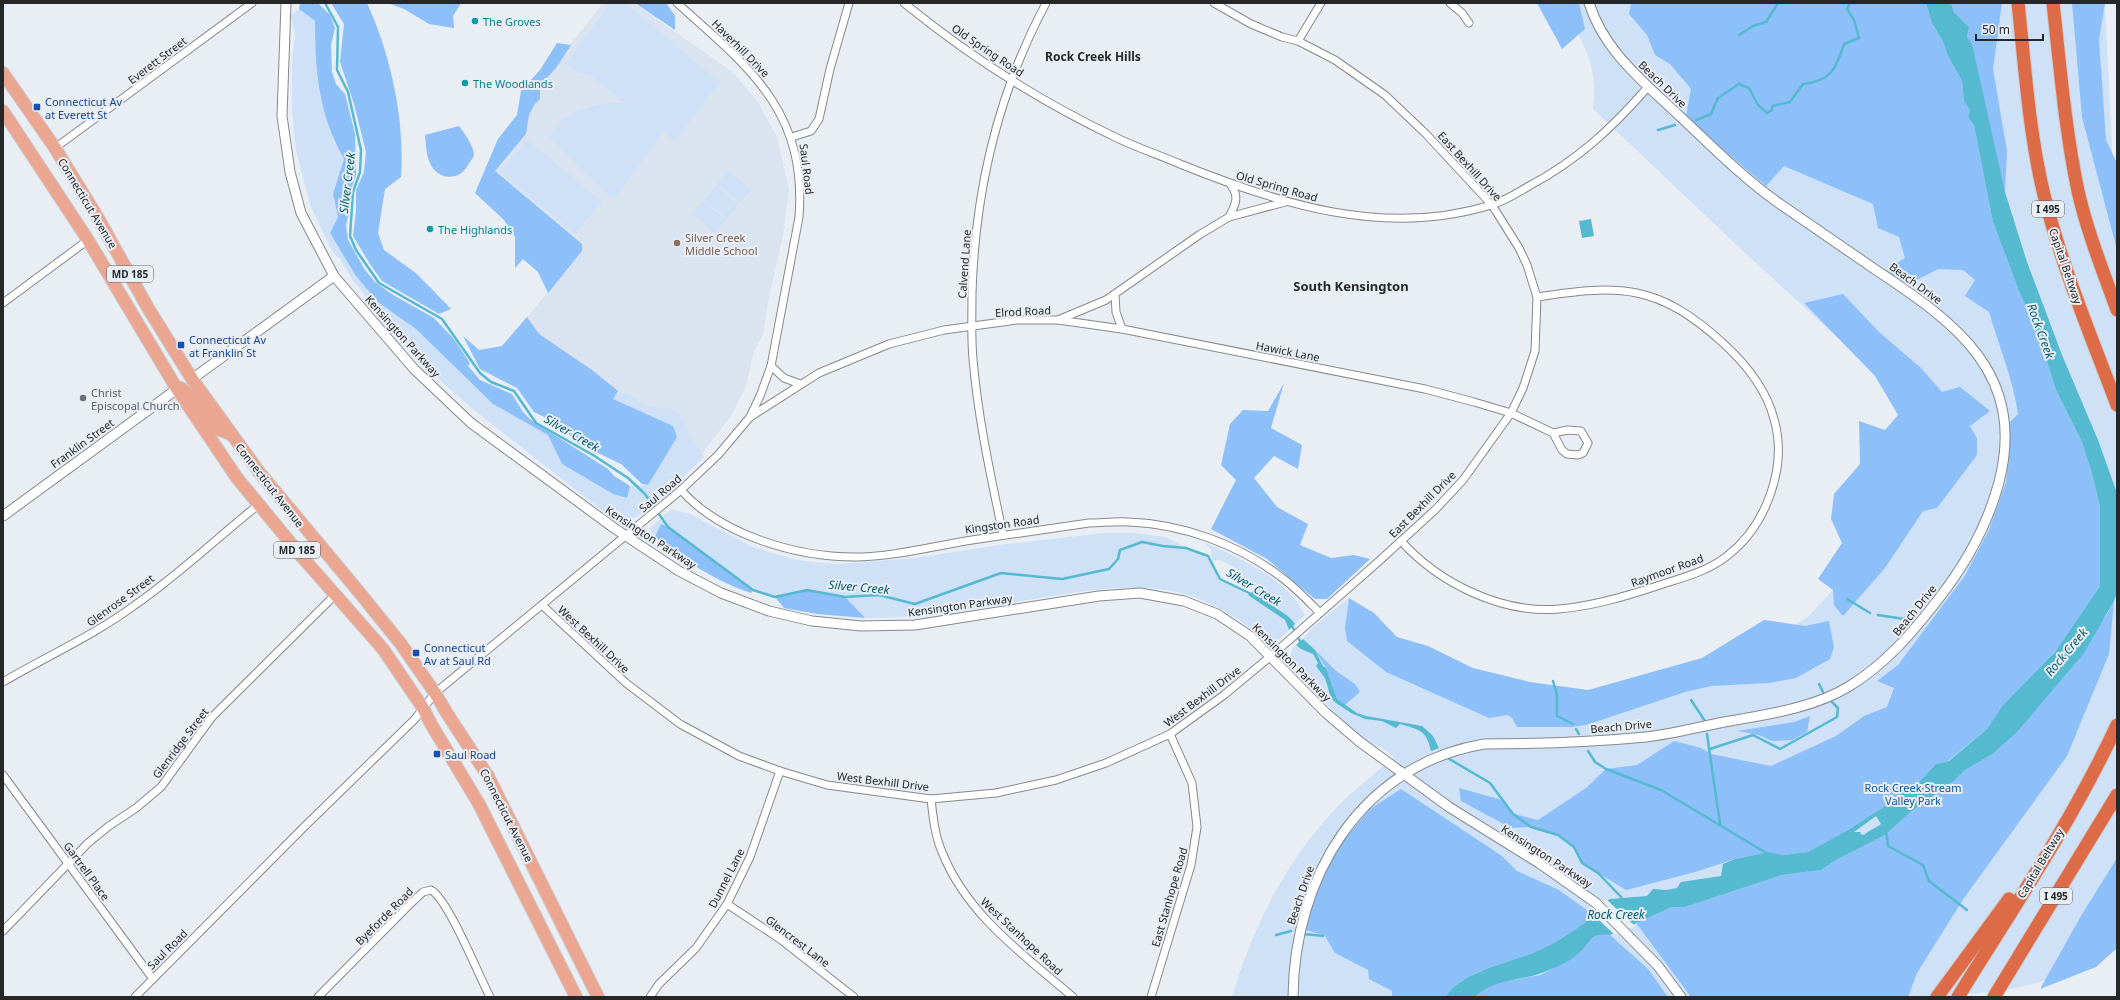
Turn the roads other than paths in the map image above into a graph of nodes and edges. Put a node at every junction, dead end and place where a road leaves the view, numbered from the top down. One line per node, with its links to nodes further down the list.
1 (252, 3): 20 (street, Everett Street)
2 (286, 3): 26 (street, Kensington Parkway)
3 (677, 3): 19 (street, Haverhill Drive)
4 (849, 3): 19 (street, Saul Road)
5 (904, 3): 16 (street, Old Spring Road)
6 (1046, 3): 16 (street, Calvend Lane)
7 (1214, 3): 14 (street, East Bexhill Drive)
8 (1321, 3): 14 (street)
9 (1450, 3): 13 (street)
10 (1589, 3): 17 (street, Beach Drive)
11 (2018, 3): 39 (highway, Capital Beltway / I 495)
12 (2053, 3): 30 (highway, I 495)
13 (1469, 23)
14 (1298, 41): 23 (street, East Bexhill Drive)
15 (3, 74): 20 (main road, Connecticut Avenue / MD 185)
16 (1010, 80): 21 (street, Old Spring Road); 32 (street, Calvend Lane)
17 (1648, 87): 23 (street, Old Spring Road); 60 (street, Beach Drive)
18 (3, 111): 25 (main road, Connecticut Avenue / MD 185)
19 (792, 137): 35 (street, Saul Road)
20 (55, 148): 36 (main road, Connecticut Avenue / MD 185)
21 (1232, 185): 22 (street, Old Spring Road); 24 (street)
22 (1286, 202): 23 (street, Old Spring Road); 24 (street, Elrod Road)
23 (1492, 205): 28 (street, East Bexhill Drive)
24 (1229, 217): 27 (street, Elrod Road)
25 (88, 240): 29 (street); 34 (main road, Connecticut Avenue / MD 185)
26 (334, 276): 36 (street); 47 (street, Kensington Parkway)
27 (1115, 294): 31 (street, Elrod Road); 33 (street)
28 (1537, 297): 40 (street, East Bexhill Drive); 49 (street, Raymoor Road)
29 (3, 303)
30 (2117, 310)
31 (1058, 320): 32 (street, Elrod Road); 33 (street, Hawick Lane)
32 (972, 326): 37 (street, Elrod Road); 48 (street, Calvend Lane)
33 (1122, 329): 40 (street, Hawick Lane)
34 (149, 345): 36 (main road); 38 (main road, Connecticut Avenue / MD 185)
35 (771, 366): 37 (street); 41 (street, Saul Road)
36 (192, 379): 43 (main road, Connecticut Avenue / MD 185)
37 (800, 384): 41 (street, Elrod Road)
38 (177, 389): 43 (main road); 45 (main road, Connecticut Avenue / MD 185); 46 (street, Franklin Street)
39 (2117, 405)
40 (1511, 413): 42 (street, Hawick Lane); 49 (street, East Bexhill Drive)
41 (750, 417): 44 (street, Saul Road)
42 (1553, 433): 42 (street)
43 (230, 434): 55 (main road, Connecticut Avenue / MD 185)
44 (681, 490): 47 (street, Saul Road); 48 (street, Kingston Road)
45 (258, 505): 50 (main road, Connecticut Avenue / MD 185); 54 (street, Glenrose Street)
46 (3, 516)
47 (625, 535): 51 (street, Saul Road); 53 (street, Kensington Parkway)
48 (1003, 535): 52 (street, Kingston Road)
49 (1401, 541): 52 (street, East Bexhill Drive)
50 (335, 595): 56 (main road, Connecticut Avenue / MD 185); 65 (street, Glenridge Street)
51 (543, 606): 55 (street, Saul Road); 59 (street, West Bexhill Drive)
52 (1319, 612): 53 (street, West Bexhill Drive)
53 (1271, 656): 58 (street, West Bexhill Drive); 60 (street, Kensington Parkway)
54 (3, 682)
55 (435, 693): 56 (street, Saul Road); 73 (main road, Connecticut Avenue / MD 185)
56 (423, 708): 68 (street, Saul Road); 72 (main road, Connecticut Avenue / MD 185)
57 (2117, 725): 64 (highway, Capital Beltway / I 495)
58 (1170, 734): 63 (street, West Bexhill Drive); 77 (street, East Stanhope Road)
59 (780, 771): 63 (street, West Bexhill Drive); 66 (street, Dunnel Lane)
60 (1402, 774): 78 (street, Beach Drive); 79 (street, Kensington Parkway)
61 (3, 775): 65 (street, Gartrell Place)
62 (2117, 795): 82 (highway, I 495)
63 (931, 799): 76 (street, West Stanhope Road)
64 (2064, 825): 80 (highway); 81 (highway, Capital Beltway / I 495)
65 (69, 864): 67 (street, Glenridge Street); 68 (street, Gartrell Place)
66 (727, 904): 74 (street, Dunnel Lane); 75 (street, Glencrest Lane)
67 (3, 931)
68 (153, 979): 69 (street, Saul Road)
69 (135, 997)
70 (318, 997): 71 (street, Byeforde Road)
71 (490, 997)
72 (576, 997)
73 (598, 997)
74 (650, 997)
75 (854, 997)
76 (1073, 997)
77 (1151, 997)
78 (1293, 997)
79 (1681, 997)
80 (1937, 997)
81 (1958, 997)
82 (1994, 997)

